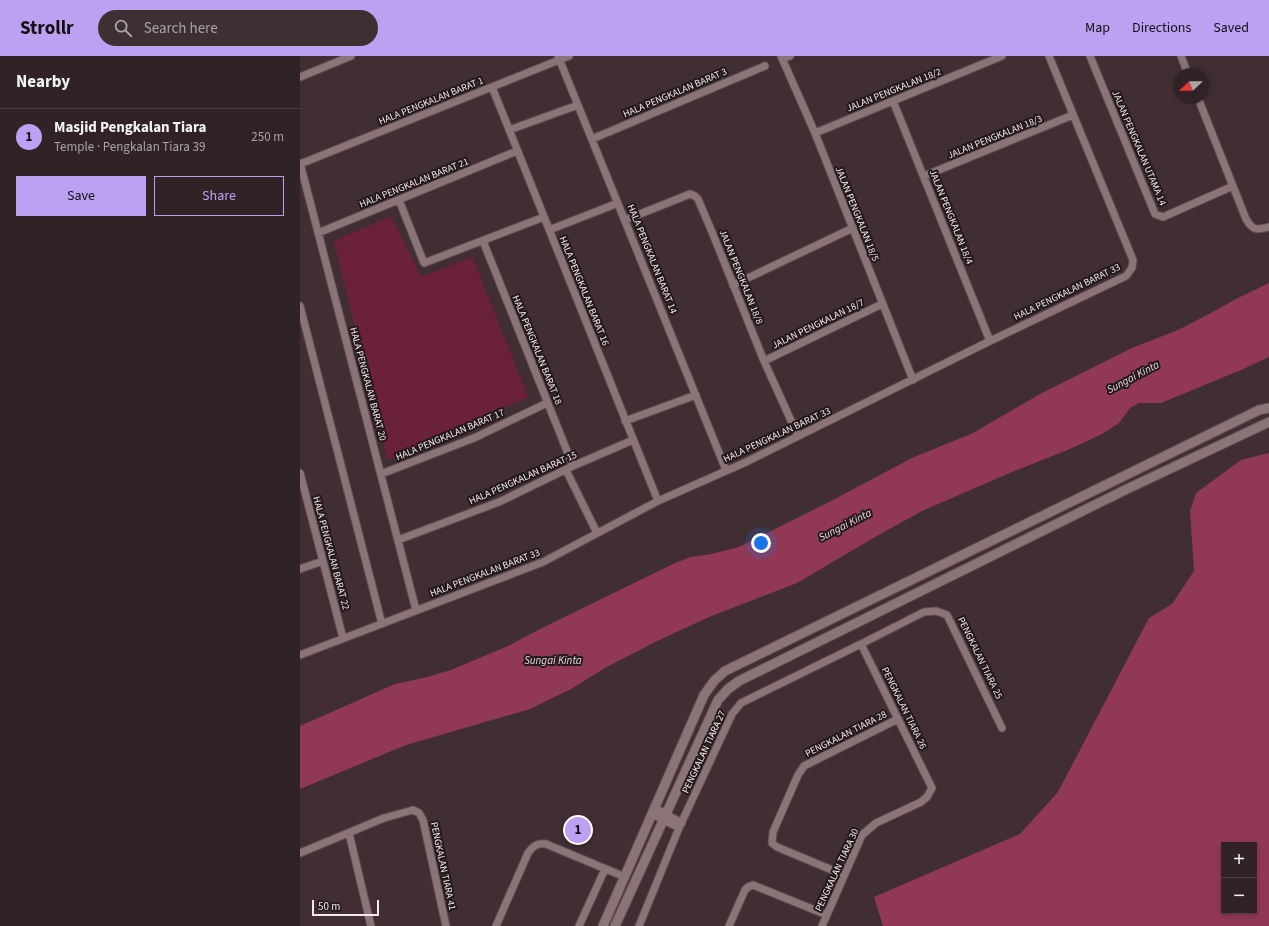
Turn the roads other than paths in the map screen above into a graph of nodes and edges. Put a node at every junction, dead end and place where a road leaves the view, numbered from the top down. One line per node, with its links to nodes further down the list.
1 (351, 56): 12 (street)
2 (569, 56): 8 (street, HALA PENGKALAN BARAT 1)
3 (790, 56): 9 (street)
4 (1002, 56): 14 (street, JALAN PENGKALAN 18/2)
5 (1049, 56): 17 (street)
6 (1090, 56): 24 (street, JALAN PENGKALAN UTAMA 14)
7 (1180, 56): 11 (street)
8 (559, 58): 13 (street, HALA PENGKALAN BARAT 1); 16 (street, HALA PENGKALAN BARAT 14)
9 (781, 58): 19 (street, JALAN PENGKALAN 18/5)
10 (765, 66): 20 (street, HALA PENGKALAN BARAT 3)
11 (1185, 68)
12 (300, 77)
13 (492, 87): 18 (street, HALA PENGKALAN BARAT 16); 22 (street, HALA PENGKALAN BARAT 1)
14 (893, 100): 19 (street, JALAN PENGKALAN 18/2); 23 (street, JALAN PENGKALAN 18/4)
15 (1200, 104): 24 (street)
16 (578, 105): 18 (street); 20 (street, HALA PENGKALAN BARAT 14)
17 (1073, 115): 23 (street, JALAN PENGKALAN 18/3); 37 (street, HALA PENGKALAN BARAT 33)
18 (509, 130): 21 (street, HALA PENGKALAN BARAT 16)
19 (815, 133): 29 (street, JALAN PENGKALAN 18/5)
20 (592, 139): 26 (street, HALA PENGKALAN BARAT 14)
21 (517, 151): 25 (street, HALA PENGKALAN BARAT 21); 27 (street, HALA PENGKALAN BARAT 16)
22 (300, 164): 32 (street, HALA PENGKALAN BARAT 20)
23 (924, 176): 37 (street, JALAN PENGKALAN 18/4)
24 (1234, 186): 30 (street)
25 (399, 200): 32 (street, HALA PENGKALAN BARAT 21); 33 (street)
26 (618, 203): 28 (street, HALA PENGKALAN BARAT 14); 31 (street)
27 (544, 217): 31 (street, HALA PENGKALAN BARAT 16); 33 (street)
28 (625, 220): 34 (street, JALAN PENGKALAN 18/8); 40 (street, HALA PENGKALAN BARAT 14)
29 (853, 228): 34 (street); 35 (street, JALAN PENGKALAN 18/5)
30 (1269, 228)
31 (549, 230): 43 (street, HALA PENGKALAN BARAT 16)
32 (318, 233): 49 (street, HALA PENGKALAN BARAT 20)
33 (483, 241): 41 (street, HALA PENGKALAN BARAT 18)
34 (733, 285): 38 (street, JALAN PENGKALAN 18/8)
35 (882, 304): 38 (street, JALAN PENGKALAN 18/7); 39 (street, JALAN PENGKALAN 18/5)
36 (300, 306): 57 (street)
37 (990, 341): 39 (street, HALA PENGKALAN BARAT 33)
38 (764, 361): 45 (street, JALAN PENGKALAN 18/8)
39 (913, 380): 45 (street, HALA PENGKALAN BARAT 33)
40 (696, 395): 43 (street); 48 (street, HALA PENGKALAN BARAT 14)
41 (547, 402): 47 (street, HALA PENGKALAN BARAT 18); 49 (street, HALA PENGKALAN BARAT 17)
42 (1269, 408): 64 (street)
43 (626, 421): 46 (street, HALA PENGKALAN BARAT 16)
44 (1269, 422): 65 (street)
45 (798, 436): 48 (street, HALA PENGKALAN BARAT 33)
46 (633, 440): 47 (street, HALA PENGKALAN BARAT 15); 51 (street, HALA PENGKALAN BARAT 16)
47 (569, 468): 52 (street, HALA PENGKALAN BARAT 18); 53 (street, HALA PENGKALAN BARAT 15)
48 (726, 470): 51 (street, HALA PENGKALAN BARAT 33)
49 (381, 474): 53 (street, HALA PENGKALAN BARAT 20)
50 (301, 477): 54 (street, HALA PENGKALAN BARAT 22)
51 (658, 501): 52 (street, HALA PENGKALAN BARAT 33)
52 (597, 533): 56 (street, HALA PENGKALAN BARAT 33)
53 (398, 540): 56 (street, HALA PENGKALAN BARAT 20)
54 (323, 560): 55 (street); 58 (street, HALA PENGKALAN BARAT 22)
55 (300, 569)
56 (416, 610): 57 (street, HALA PENGKALAN BARAT 33)
57 (382, 624): 58 (street, HALA PENGKALAN BARAT 33)
58 (343, 638): 60 (street, HALA PENGKALAN BARAT 33)
59 (861, 644): 61 (street, PENGKALAN TIARA 26); 62 (street, PENGKALAN TIARA 25); 66 (street, PENGKALAN TIARA 27)
60 (300, 655)
61 (898, 719): 63 (street, PENGKALAN TIARA 26); 70 (street, PENGKALAN TIARA 28)
62 (1002, 728)
63 (932, 788): 70 (street, PENGKALAN TIARA 30)
64 (654, 811): 65 (street); 71 (street)
65 (665, 817): 66 (street); 78 (street)
66 (681, 825): 79 (street, PENGKALAN TIARA 27)
67 (349, 833): 68 (street, PENGKALAN TIARA 41); 73 (street); 74 (street, PENGKALAN TIARA 41)
68 (300, 853)
69 (605, 869): 71 (street); 75 (street); 76 (street)
70 (844, 875): 72 (street, PENGKALAN TIARA 30)
71 (625, 877): 77 (street)
72 (826, 915): 80 (street); 81 (street, PENGKALAN TIARA 30)
73 (371, 926)
74 (446, 926)
75 (496, 926)
76 (579, 926)
77 (603, 926)
78 (615, 926)
79 (639, 926)
80 (729, 926)
81 (822, 926)

